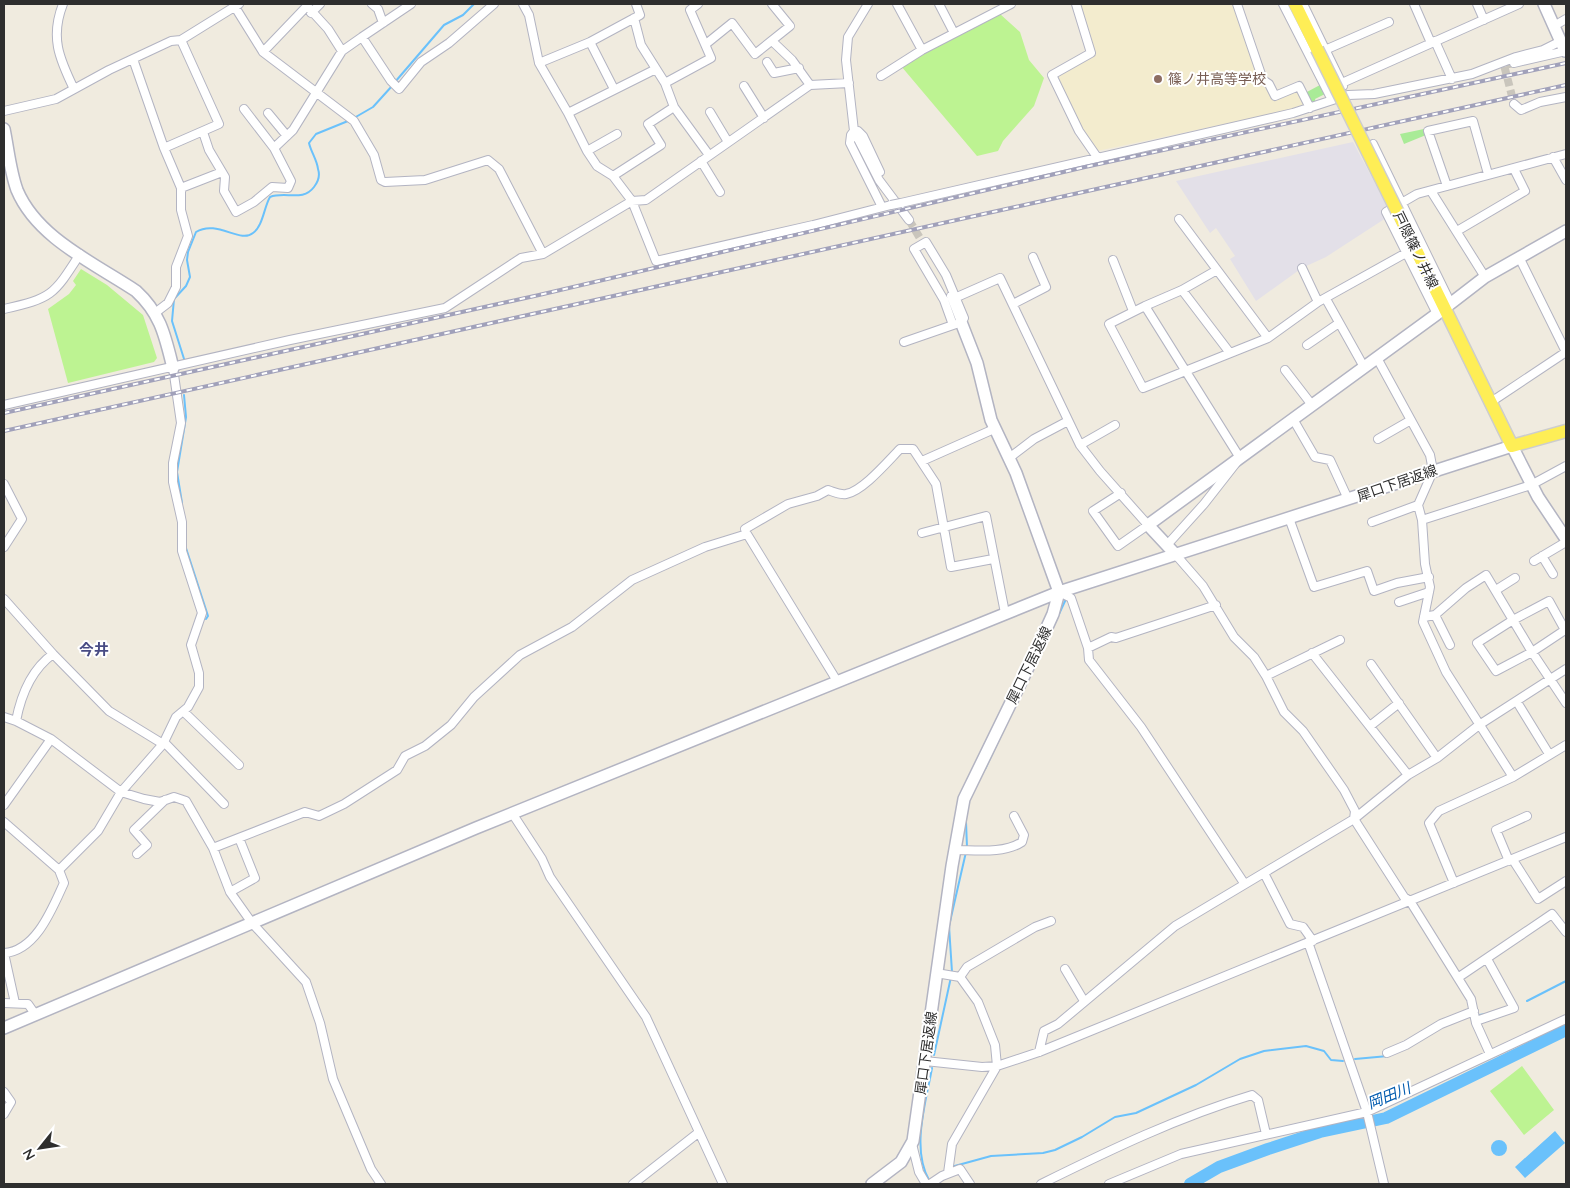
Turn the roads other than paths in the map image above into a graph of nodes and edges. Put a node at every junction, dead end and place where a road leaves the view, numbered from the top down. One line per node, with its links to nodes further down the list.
1 (63, 4): 57 (street)
2 (320, 4): 25 (street)
3 (372, 4): 30 (street)
4 (411, 4): 30 (street)
5 (494, 4): 33 (street)
6 (523, 4): 47 (street)
7 (636, 4): 26 (street)
8 (698, 4): 24 (street)
9 (772, 4): 35 (street)
10 (897, 4): 41 (street)
11 (940, 4): 32 (street)
12 (1011, 4): 32 (street)
13 (1076, 4): 84 (street)
14 (1237, 4): 65 (street)
15 (1283, 4): 62 (street)
16 (1295, 4): 42 (main road, 戸隠篠ノ井線)
17 (1303, 4): 42 (street)
18 (1414, 4): 37 (street)
19 (1477, 4): 28 (street)
20 (1519, 4): 28 (street)
21 (1544, 4): 31 (street)
22 (866, 5): 52 (street)
23 (237, 6): 34 (street); 43 (street)
24 (688, 7): 38 (street)
25 (312, 13): 40 (street); 43 (street)
26 (634, 18): 36 (street); 49 (street)
27 (1566, 19): 31 (street)
28 (1484, 20): 37 (street)
29 (1390, 22): 42 (street)
30 (383, 23): 33 (street)
31 (1554, 26): 39 (street)
32 (954, 33): 41 (street)
33 (362, 37): 40 (street)
34 (180, 40): 44 (street); 74 (street)
35 (772, 41): 38 (street); 48 (street)
36 (590, 42): 47 (street); 58 (street)
37 (1433, 42): 51 (street); 53 (street)
38 (706, 44): 54 (street)
39 (1564, 48): 46 (street); 51 (street)
40 (342, 50): 59 (street)
41 (922, 50): 50 (street)
42 (1321, 50): 53 (street); 99 (main road, 戸隠篠ノ井線, bridge)
43 (263, 52): 59 (street)
44 (133, 59): 57 (street); 79 (street)
45 (766, 62): 48 (street)
46 (1514, 63)
47 (539, 64): 70 (street)
48 (799, 68): 55 (street)
49 (656, 69): 54 (street); 58 (street)
50 (881, 76)
51 (1452, 79): 60 (street)
52 (849, 83): 55 (street); 73 (street)
53 (1342, 83): 60 (street)
54 (665, 84): 64 (street)
55 (810, 85): 71 (street)
56 (744, 86): 71 (street)
57 (74, 89): 67 (street)
58 (614, 89): 70 (street)
59 (316, 91): 76 (street); 107 (street)
60 (1348, 95): 62 (street)
61 (1566, 97): 63 (street)
62 (1332, 100): 65 (street)
63 (1514, 104)
64 (674, 107): 83 (street); 90 (street)
65 (1310, 108): 84 (street)
66 (244, 110): 80 (street)
67 (4, 111)
68 (710, 112): 77 (street)
69 (268, 113): 76 (street)
70 (568, 113): 81 (street)
71 (764, 118): 77 (street)
72 (4, 129): 106 (street)
73 (854, 131): 97 (street); 98 (street); 101 (street)
74 (202, 132): 79 (street); 88 (street)
75 (617, 134): 81 (street)
76 (287, 136): 80 (street)
77 (728, 142): 83 (street)
78 (1373, 144): 99 (street)
79 (164, 148): 93 (street)
80 (274, 148): 88 (street)
81 (587, 151): 90 (street)
82 (1566, 154): 85 (street)
83 (709, 156): 86 (street)
84 (1097, 157): 97 (street)
85 (1553, 157): 87 (street); 91 (street)
86 (701, 161): 95 (street); 96 (street)
87 (1514, 169): 89 (street); 102 (street)
88 (222, 172): 93 (street)
89 (1488, 174): 92 (street); 92 (street)
90 (613, 176): 96 (street)
91 (1566, 180)
92 (1447, 186): 94 (street)
93 (181, 188): 122 (street)
94 (1431, 191): 99 (street); 102 (street)
95 (720, 192)
96 (632, 201): 98 (street); 107 (street)
97 (902, 202): 98 (street, bridge)
98 (882, 207)
99 (1399, 208): 105 (street); 120 (main road, 戸隠篠ノ井線)
100 (1179, 219): 112 (street)
101 (909, 220)
102 (1457, 231): 113 (street)
103 (1566, 231): 109 (street)
104 (926, 248): 124 (street)
105 (1406, 253): 116 (street); 120 (street)
106 (80, 254): 119 (street); 122 (street)
107 (543, 254): 132 (street)
108 (1033, 257): 117 (street)
109 (1519, 257): 113 (street); 128 (street)
110 (1113, 260): 121 (street)
111 (1302, 268): 116 (street)
112 (1217, 270): 114 (street); 125 (street)
113 (1485, 277): 120 (street)
114 (1182, 290): 118 (street); 129 (street)
115 (956, 296): 117 (street); 124 (street); 124 (street)
116 (1322, 300): 123 (street); 125 (street)
117 (1013, 304): 140 (street)
118 (1145, 306): 121 (street); 134 (street)
119 (4, 309)
120 (1444, 309): 130 (street); 135 (main road, 戸隠篠ノ井線)
121 (1133, 311): 134 (street)
122 (155, 313): 132 (street)
123 (1340, 323): 127 (street); 131 (street)
124 (957, 324): 126 (street); 142 (street)
125 (1268, 338): 129 (street)
126 (904, 342)
127 (1307, 344)
128 (1566, 352): 135 (street)
129 (1230, 353): 134 (street)
130 (1377, 358): 131 (street); 139 (street)
131 (1364, 367): 136 (street)
132 (173, 368): 137 (street); 200 (street)
133 (1285, 370): 136 (street)
134 (1188, 371): 148 (street)
135 (1491, 402): 146 (main road, 戸隠篠ノ井線)
136 (1312, 404): 138 (street)
137 (4, 405)
138 (1293, 419): 148 (street); 155 (street)
139 (1411, 420): 144 (street); 151 (street)
140 (1068, 422): 145 (street); 147 (street)
141 (1115, 425): 145 (street)
142 (994, 429): 147 (street); 149 (street)
143 (1566, 430): 146 (main road)
144 (1378, 439)
145 (1080, 446): 154 (street)
146 (1512, 446): 151 (street, 犀口下居返線); 153 (street)
147 (1009, 458): 177 (street)
148 (1240, 458): 161 (street); 167 (street)
149 (922, 461): 163 (street); 164 (street)
150 (1566, 466): 153 (street)
151 (1433, 471): 155 (street, 犀口下居返線); 156 (street)
152 (4, 484): 168 (street)
153 (1531, 484): 159 (street); 166 (street)
154 (1121, 493): 161 (street); 161 (street)
155 (1348, 499): 157 (street, 犀口下居返線)
156 (1418, 505): 158 (street); 159 (street)
157 (1289, 518): 169 (street, 犀口下居返線); 174 (street)
158 (1382, 518): 160 (street); 162 (street)
159 (1422, 520): 174 (street)
160 (1372, 522)
161 (1148, 525): 167 (street)
162 (1382, 527)
163 (944, 528): 165 (street); 171 (street); 171 (street)
164 (745, 529)
165 (922, 533)
166 (1566, 540): 170 (street)
167 (1167, 545): 169 (street)
168 (4, 547)
169 (1176, 554): 177 (street, 犀口下居返線); 181 (street)
170 (1542, 556): 172 (street); 173 (street)
171 (993, 559): 182 (street)
172 (1534, 561)
173 (1553, 574)
174 (1429, 577): 178 (street)
175 (1515, 578): 176 (street)
176 (1496, 590): 183 (street); 185 (street)
177 (1059, 592): 182 (street); 188 (street); 225 (street, 犀口下居返線)
178 (1429, 592): 180 (street); 184 (street)
179 (4, 599): 191 (street)
180 (1399, 602)
181 (1216, 605): 188 (street); 194 (street)
182 (1005, 613): 196 (street)
183 (1434, 615): 184 (street); 187 (street)
184 (1424, 617): 203 (street)
185 (1513, 620): 189 (street); 189 (street); 189 (street)
186 (1340, 640): 190 (street)
187 (1450, 645)
188 (1088, 648): 231 (street)
189 (1532, 652): 195 (street)
190 (1312, 653): 194 (street); 204 (street)
191 (53, 654): 202 (street); 206 (street)
192 (1371, 664): 198 (street)
193 (1566, 669): 195 (street)
194 (1266, 676): 220 (street)
195 (1550, 680): 197 (street); 199 (street)
196 (838, 681): 217 (street); 223 (street)
197 (1517, 702): 203 (street); 208 (street)
198 (1400, 703): 204 (street); 209 (street)
199 (1566, 703)
200 (184, 712): 206 (street); 210 (street)
201 (4, 717): 202 (street)
202 (16, 720): 205 (street)
203 (1479, 725): 209 (street); 212 (street)
204 (1370, 726): 211 (street)
205 (50, 739): 213 (street); 216 (street)
206 (164, 743): 213 (street); 215 (street)
207 (1566, 745): 208 (street)
208 (1549, 754): 212 (street)
209 (1437, 758): 211 (street)
210 (240, 765)
211 (1408, 775): 220 (street)
212 (1513, 777): 232 (street)
213 (121, 792): 214 (street); 228 (street)
214 (164, 800): 224 (street); 226 (street)
215 (224, 804)
216 (4, 805)
217 (512, 813): 236 (street); 261 (street)
218 (1014, 816): 225 (street)
219 (1527, 816): 227 (street)
220 (1354, 819): 229 (street); 234 (street)
221 (4, 822): 228 (street)
222 (1566, 837): 227 (street)
223 (240, 838): 224 (street); 233 (street)
224 (213, 848): 233 (street)
225 (954, 850): 242 (street, 犀口下居返線)
226 (137, 854)
227 (1511, 860): 230 (street); 232 (street)
228 (59, 870): 239 (street)
229 (1264, 873): 231 (street); 238 (street)
230 (1566, 881)
231 (1244, 883): 245 (street)
232 (1454, 883): 234 (street)
233 (230, 892): 236 (street)
234 (1410, 901): 238 (street); 244 (street)
235 (1051, 921): 243 (street)
236 (252, 923): 249 (street); 266 (street)
237 (1566, 929): 240 (street)
238 (1310, 941): 253 (street); 260 (street)
239 (4, 953): 247 (street)
240 (1487, 959): 244 (street); 251 (street)
241 (1065, 969): 245 (street)
242 (936, 973): 243 (street); 256 (street, 犀口下居返線)
243 (960, 977): 257 (street)
244 (1459, 977): 248 (street)
245 (1084, 1001): 253 (street)
246 (4, 1003): 247 (street)
247 (15, 1003): 249 (street)
248 (1474, 1011): 251 (street); 254 (street)
249 (35, 1014): 252 (street)
250 (1566, 1019): 255 (street)
251 (1476, 1021): 255 (street)
252 (4, 1028)
253 (1039, 1052): 257 (street)
254 (1387, 1053)
255 (1490, 1054): 260 (street)
256 (925, 1062): 257 (street); 263 (street, 犀口下居返線)
257 (997, 1066): 264 (street)
258 (4, 1092): 259 (street)
259 (4, 1114)
260 (1367, 1114): 262 (street); 273 (street)
261 (698, 1133): 267 (street); 268 (street)
262 (1266, 1134): 271 (street); 272 (street)
263 (912, 1144): 265 (street); 269 (street, 犀口下居返線)
264 (948, 1169): 265 (street); 270 (street)
265 (926, 1183)
266 (381, 1184)
267 (633, 1184)
268 (723, 1184)
269 (872, 1184)
270 (970, 1184)
271 (1041, 1184)
272 (1110, 1184)
273 (1384, 1184)

